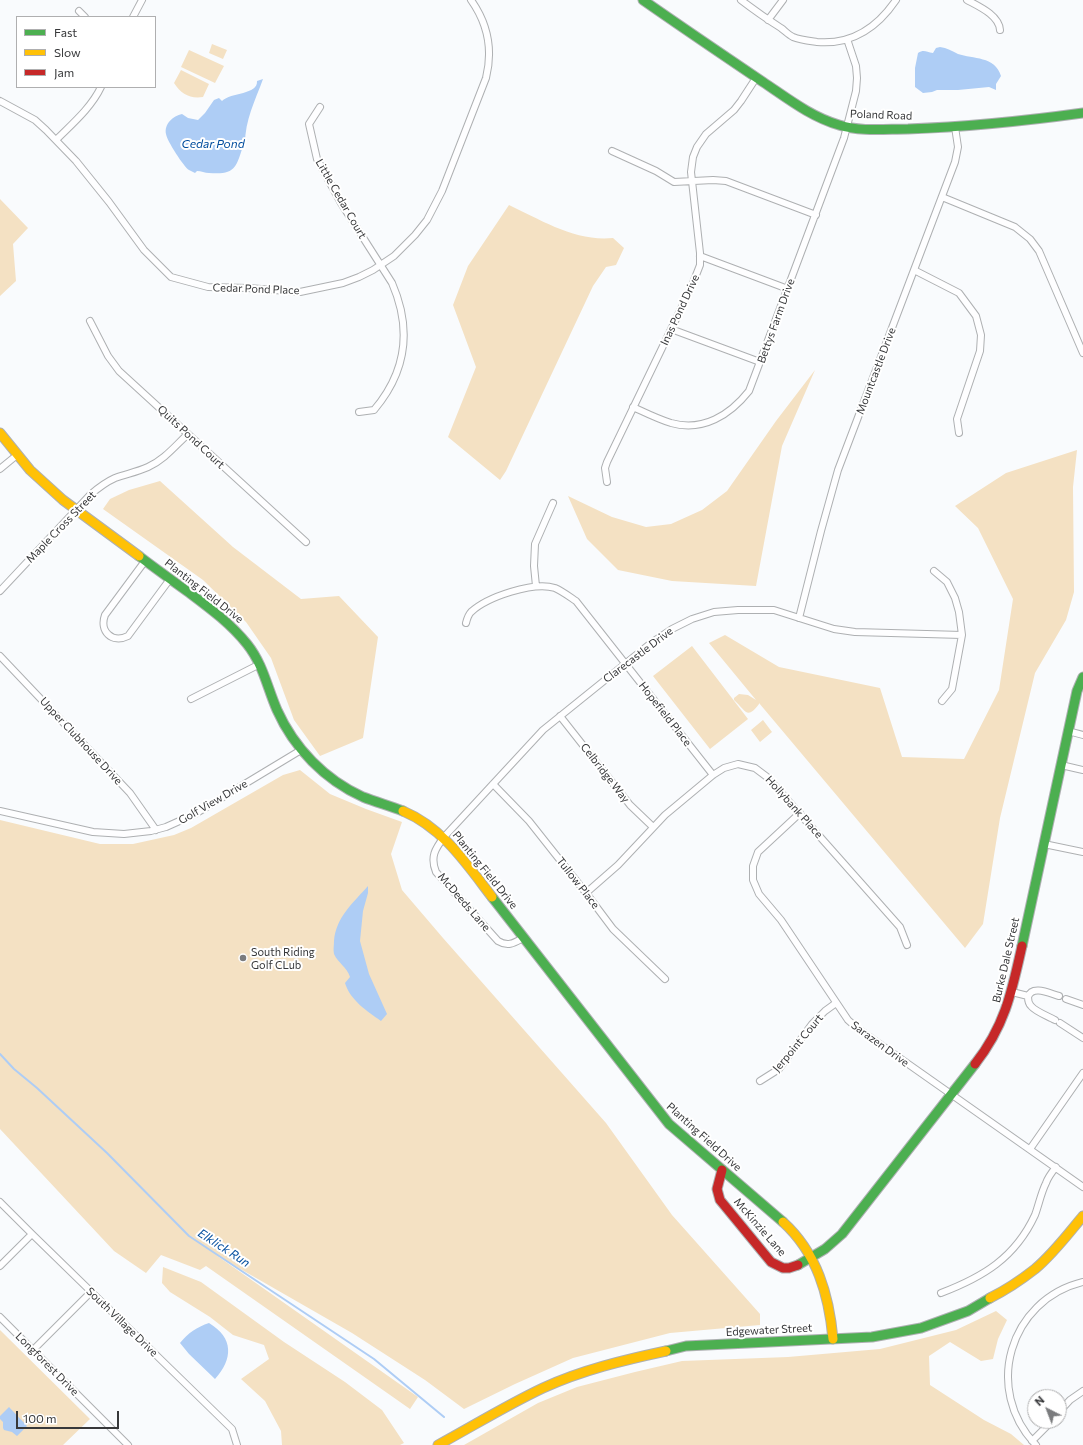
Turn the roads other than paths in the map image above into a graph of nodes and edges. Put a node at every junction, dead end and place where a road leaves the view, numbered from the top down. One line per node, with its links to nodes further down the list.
1 (142, 0): 10 (street)
2 (471, 0): 27 (street, Cedar Pond Place)
3 (643, 0): 14 (street, Poland Road)
4 (741, 0): 11 (street)
5 (784, 0): 11 (street)
6 (896, 0): 13 (street)
7 (967, 0): 12 (street)
8 (79, 11): 9 (street)
9 (84, 16)
10 (134, 16)
11 (768, 20): 13 (street)
12 (1000, 30)
13 (848, 39): 19 (street, Bettys Farm Drive)
14 (756, 78): 19 (street, Poland Road); 23 (street, Inas Pond Drive)
15 (100, 88): 21 (street)
16 (0, 101): 21 (street, Cedar Pond Place)
17 (320, 107): 27 (street, Little Cedar Court)
18 (1083, 113): 20 (street, Poland Road)
19 (847, 127): 20 (street, Poland Road); 25 (street, Bettys Farm Drive)
20 (955, 127): 24 (street, Mountcastle Drive)
21 (56, 140): 27 (street, Cedar Pond Place)
22 (612, 150): 23 (street)
23 (692, 181): 25 (street); 26 (street, Inas Pond Drive)
24 (942, 197): 28 (street, Mountcastle Drive); 32 (street)
25 (816, 215): 29 (street, Bettys Farm Drive)
26 (700, 256): 29 (street); 31 (street, Inas Pond Drive)
27 (381, 265): 35 (street, Little Cedar Court)
28 (914, 270): 36 (street); 50 (street, Mountcastle Drive)
29 (788, 289): 33 (street, Bettys Farm Drive)
30 (90, 321): 38 (street, Quits Pond Court)
31 (671, 329): 33 (street); 34 (street, Inas Pond Drive)
32 (1083, 353)
33 (760, 362): 34 (street, Bettys Farm Drive)
34 (633, 407): 41 (street, Inas Pond Drive)
35 (359, 412)
36 (959, 433)
37 (0, 434): 39 (street, Planting Field Drive)
38 (188, 434): 43 (street, Maple Cross Street); 44 (street, Quits Pond Court)
39 (17, 455): 40 (street); 43 (street, Planting Field Drive)
40 (0, 469)
41 (608, 482)
42 (553, 503): 48 (street)
43 (76, 510): 45 (street, Planting Field Drive); 49 (street, Maple Cross Street)
44 (306, 542)
45 (145, 561): 47 (street, Planting Field Drive); 47 (street)
46 (934, 571): 52 (street)
47 (170, 579): 54 (street, Planting Field Drive)
48 (536, 586): 51 (street, Hopefield Place); 55 (street, Hopefield Place)
49 (0, 591)
50 (799, 618): 52 (street, Clarecastle Drive); 55 (street, Clarecastle Drive)
51 (466, 623)
52 (962, 635): 58 (street)
53 (0, 656): 70 (street, Upper Clubhouse Drive)
54 (260, 664): 57 (street); 62 (street, Planting Field Drive)
55 (625, 664): 59 (street, Clarecastle Drive); 65 (street, Hopefield Place)
56 (1083, 677): 60 (street, Burke Dale Street)
57 (191, 699)
58 (942, 702)
59 (560, 716): 66 (street, Clarecastle Drive); 69 (street, Celbridge Way)
60 (1068, 732): 61 (street); 63 (street, Burke Dale Street)
61 (1083, 735)
62 (301, 750): 70 (street, Golf View Drive); 71 (street, Planting Field Drive)
63 (1061, 765): 64 (street); 72 (street, Burke Dale Street)
64 (1083, 770)
65 (713, 775): 68 (street, Hollybank Place); 69 (street, Hollybank Place)
66 (493, 784): 71 (street, Clarecastle Drive); 74 (street, Tullow Place)
67 (0, 811): 70 (street, Golf View Drive)
68 (800, 813): 76 (street, Hollybank Place); 82 (street, Sarazen Drive)
69 (653, 826): 74 (street, Hollybank Place)
70 (156, 830)
71 (444, 837): 75 (street, Planting Field Drive); 75 (street, McDeeds Lane)
72 (1044, 844): 73 (street); 78 (street, Burke Dale Street)
73 (1083, 852)
74 (586, 892): 77 (street, Tullow Place)
75 (524, 938): 90 (street, Planting Field Drive)
76 (907, 945)
77 (665, 979)
78 (1012, 992): 79 (street); 87 (street, Burke Dale Street)
79 (1028, 996): 80 (street); 84 (street)
80 (1059, 996)
81 (1066, 999): 83 (street)
82 (836, 1003): 86 (street, Jerpoint Court); 87 (street, Sarazen Drive)
83 (1083, 1005)
84 (1083, 1038)
85 (1083, 1073): 88 (street)
86 (760, 1081)
87 (952, 1095): 88 (street, Sarazen Drive); 95 (street, Burke Dale Street)
88 (1030, 1149): 89 (street, Sarazen Drive)
89 (1056, 1167): 91 (street, Sarazen Drive); 99 (street)
90 (722, 1170): 95 (street, Planting Field Drive); 95 (street, McKinzie Lane)
91 (1083, 1187)
92 (0, 1202): 94 (street, South Village Drive)
93 (1083, 1216): 101 (street, Edgewater Street)
94 (32, 1234): 96 (street); 98 (street, South Village Drive)
95 (812, 1258): 101 (street, Planting Field Drive)
96 (0, 1266)
97 (1083, 1282): 106 (street)
98 (91, 1292): 102 (street); 108 (street, South Village Drive)
99 (941, 1293)
100 (0, 1317): 102 (street, Longforest Drive)
101 (834, 1339): 109 (street, Edgewater Street)
102 (32, 1350): 107 (street, Longforest Drive)
103 (1083, 1391): 104 (street)
104 (1067, 1403)
105 (1045, 1429): 106 (street)
106 (1034, 1443)
107 (128, 1445)
108 (237, 1445)
109 (438, 1445)

